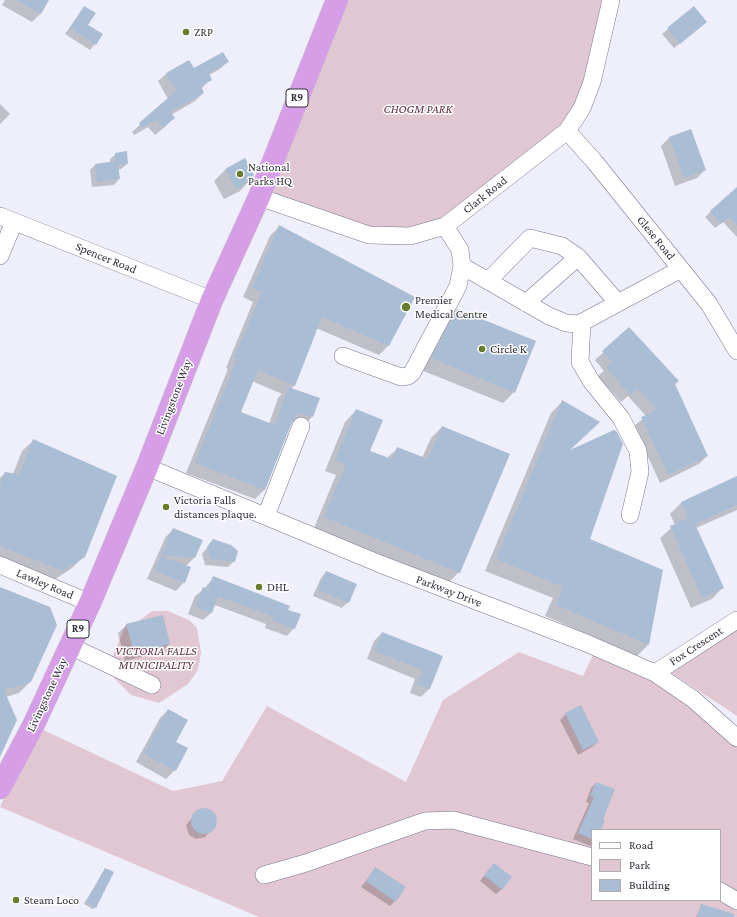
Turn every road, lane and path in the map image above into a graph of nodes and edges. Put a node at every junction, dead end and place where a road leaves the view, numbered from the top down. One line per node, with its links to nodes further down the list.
1 (337, 0): 4 (highway, Livingstone Way / R9)
2 (611, 0): 3 (street, Clark Road)
3 (567, 131): 6 (street, Clark Road); 10 (street, Glese Road)
4 (259, 197): 6 (street, Clark Road); 12 (highway, Livingstone Way / R9)
5 (7, 219): 7 (street); 12 (street, Spencer Road)
6 (445, 226): 9 (street)
7 (2, 248)
8 (578, 257): 11 (street); 13 (street); 14 (street)
9 (462, 266): 11 (street); 17 (street)
10 (681, 269): 14 (street); 16 (street, Glese Road)
11 (488, 281): 13 (street)
12 (212, 300): 19 (highway, Livingstone Way / R9)
13 (526, 303): 15 (street)
14 (618, 303): 15 (street)
15 (582, 322): 21 (street)
16 (737, 351)
17 (344, 356)
18 (300, 426): 20 (street)
19 (147, 467): 20 (street, Parkway Drive); 23 (highway, Livingstone Way / R9)
20 (266, 516): 26 (street, Parkway Drive)
21 (630, 516)
22 (0, 565): 23 (street, Lawley Road)
23 (90, 603): 25 (highway, Livingstone Way / R9)
24 (737, 620): 26 (street, Fox Crescent)
25 (70, 646): 27 (street); 29 (highway, Livingstone Way / R9)
26 (655, 673): 28 (street, Parkway Drive)
27 (152, 685)
28 (737, 738)
29 (0, 788)
30 (591, 857): 31 (street)
31 (264, 875)
32 (721, 892): 33 (street)
33 (737, 901)

